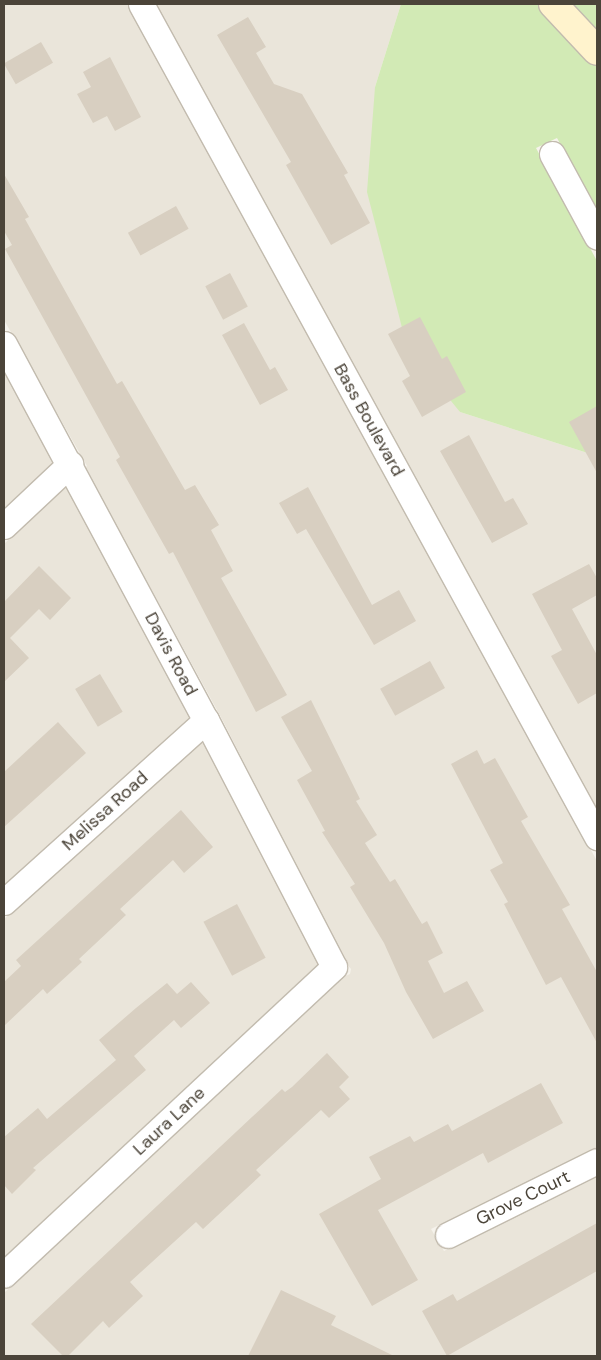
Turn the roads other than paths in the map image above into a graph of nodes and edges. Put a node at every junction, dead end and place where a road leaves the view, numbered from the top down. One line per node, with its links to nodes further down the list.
1 (141, 4): 10 (street, Bass Boulevard)
2 (553, 4): 3 (street)
3 (597, 51)
4 (552, 154): 5 (street)
5 (597, 237)
6 (4, 344): 7 (street, Davis Road)
7 (70, 464): 8 (street); 9 (street, Davis Road)
8 (4, 526)
9 (206, 720): 11 (street, Melissa Road); 12 (street, Davis Road)
10 (597, 837)
11 (4, 902)
12 (334, 967): 15 (street, Laura Lane)
13 (597, 1161): 14 (street, Grove Court)
14 (448, 1235)
15 (4, 1276)

